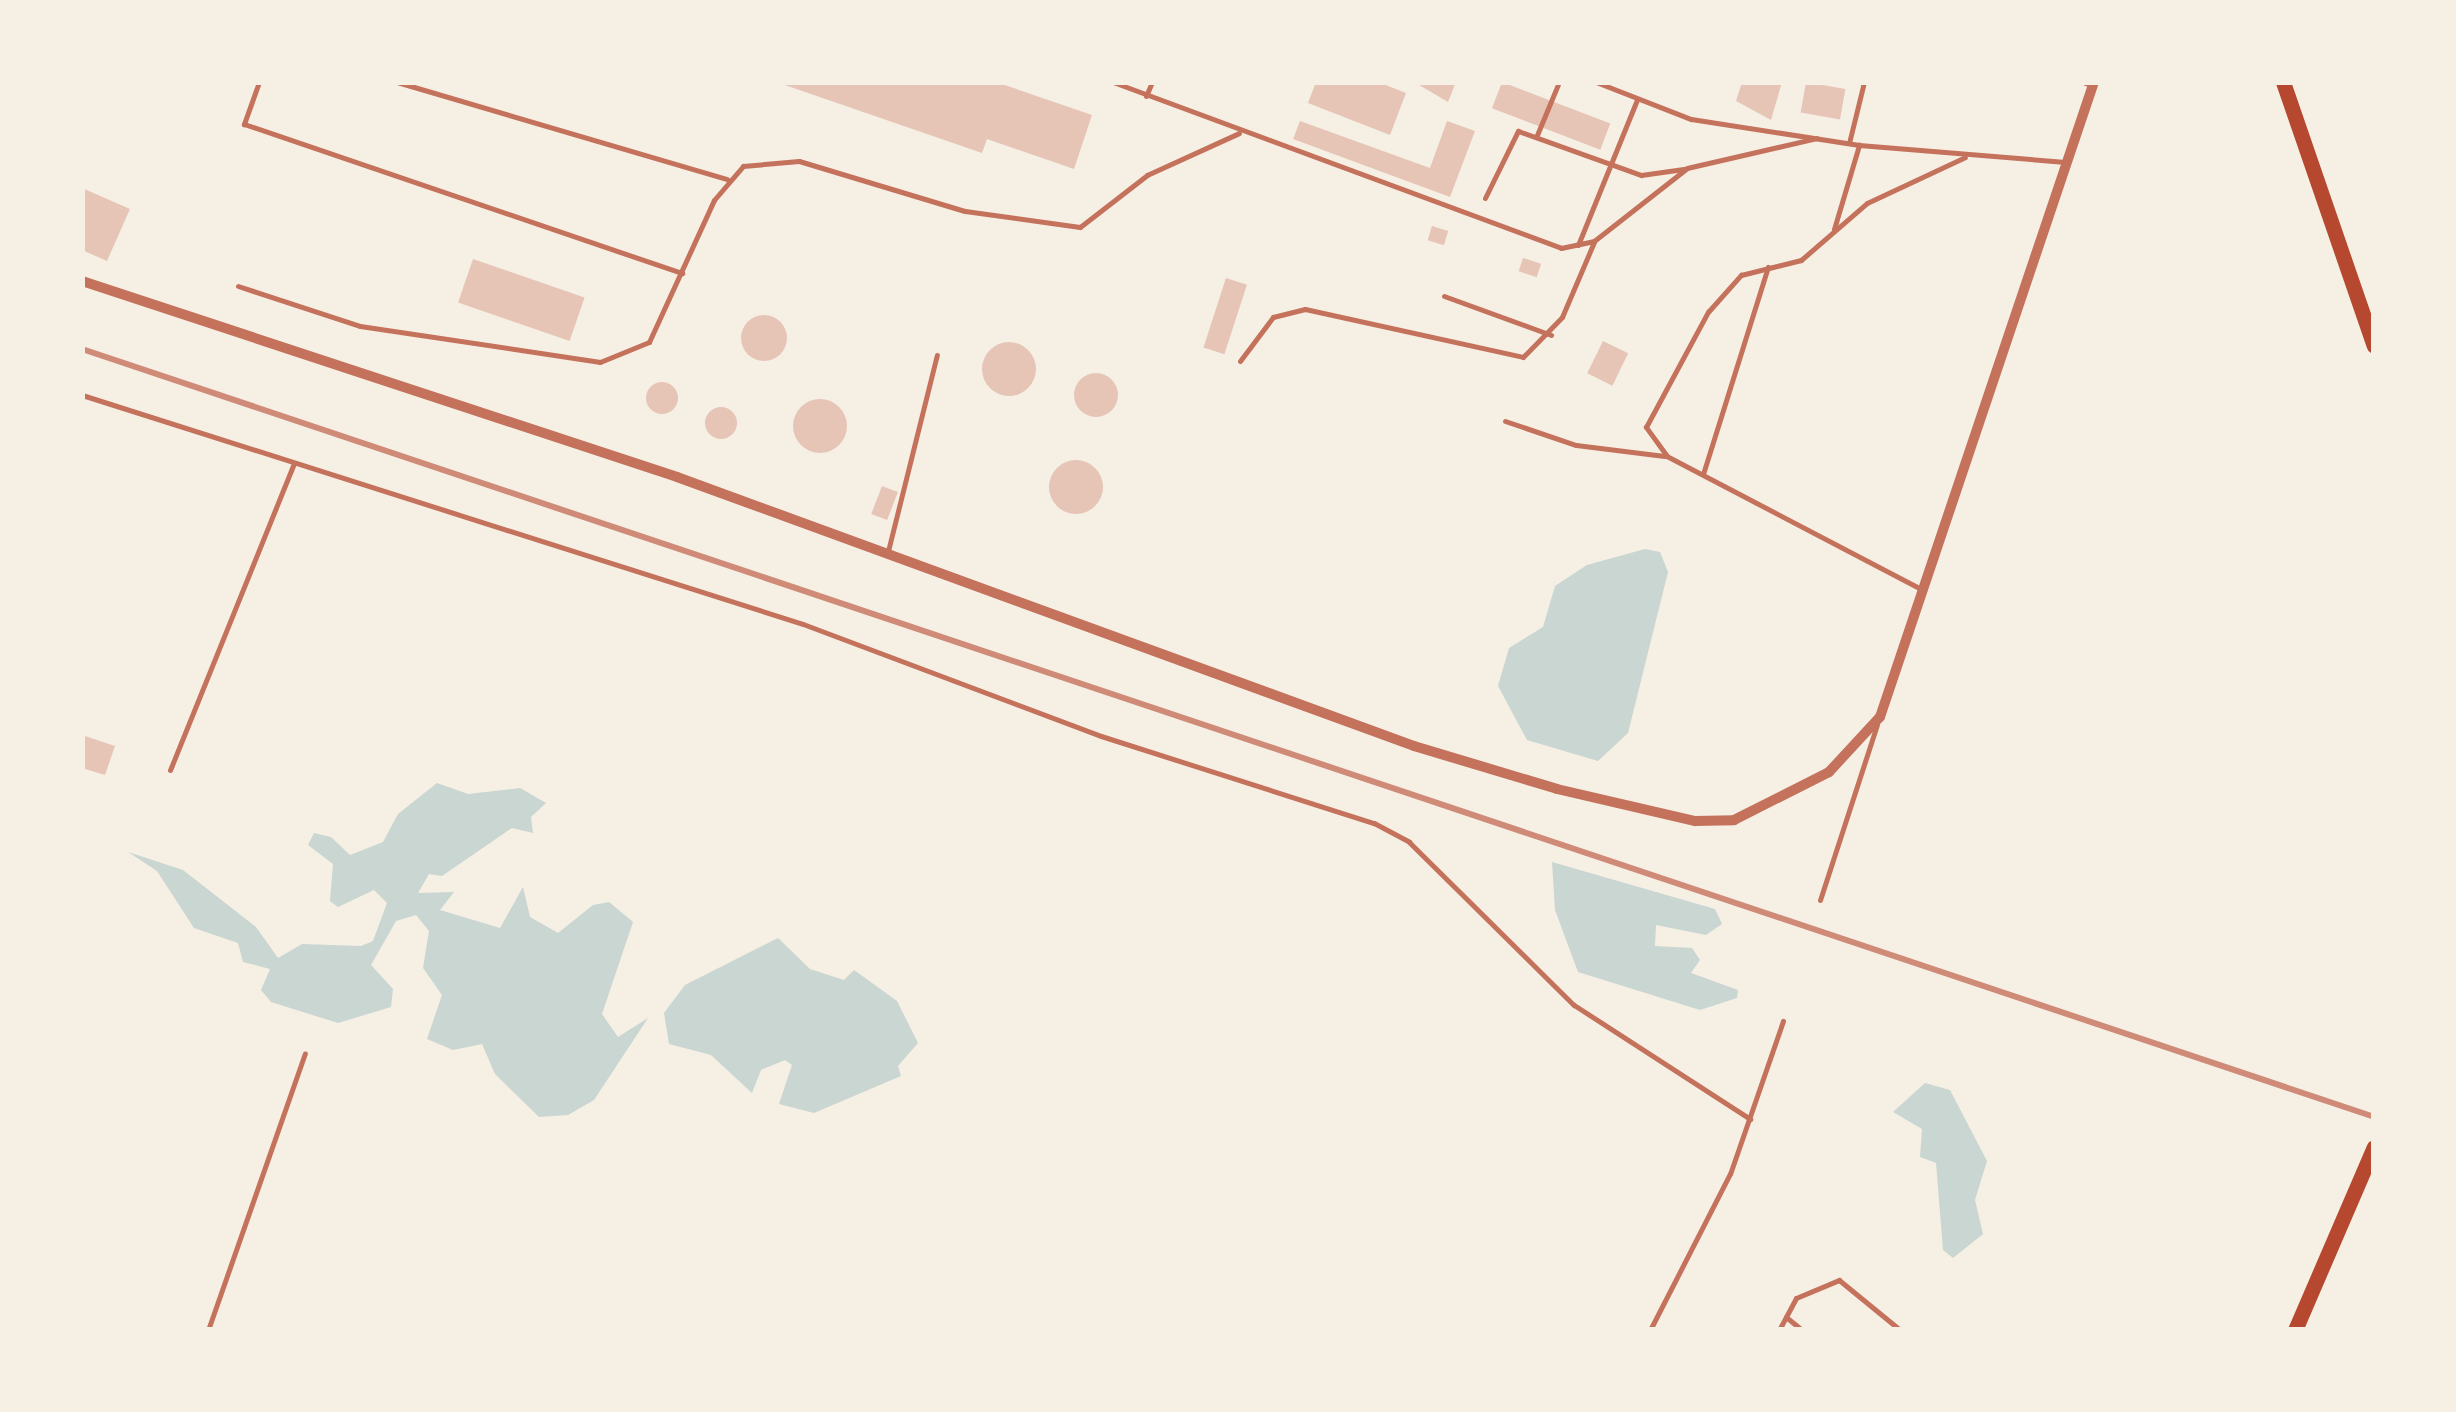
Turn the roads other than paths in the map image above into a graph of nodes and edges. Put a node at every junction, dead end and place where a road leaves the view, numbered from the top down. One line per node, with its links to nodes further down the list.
1 (259, 82): 27 (lane)
2 (397, 82): 21 (lane)
3 (1113, 82): 10 (lane)
4 (1152, 82): 10 (lane)
5 (1559, 82): 13 (lane)
6 (1596, 82): 11 (lane)
7 (1864, 82): 15 (lane)
8 (2284, 82): 32 (main road)
9 (2090, 84): 18 (street)
10 (1146, 96): 12 (lane)
11 (1637, 100): 14 (lane); 19 (lane)
12 (1239, 133): 21 (lane); 25 (lane)
13 (1537, 136): 19 (lane); 22 (lane)
14 (1816, 138): 15 (lane); 20 (lane)
15 (1849, 144): 16 (lane)
16 (1859, 146): 17 (lane); 23 (lane)
17 (1964, 157): 18 (lane); 23 (lane)
18 (2068, 162): 41 (street)
19 (1610, 165): 20 (lane); 25 (lane)
20 (1687, 168): 24 (lane)
21 (726, 179): 27 (lane)
22 (1484, 198)
23 (1833, 230): 26 (lane)
24 (1594, 241): 25 (lane); 31 (lane)
25 (1577, 246)
26 (1768, 267): 37 (lane); 39 (lane)
27 (682, 273): 29 (lane)
28 (82, 282): 40 (street)
29 (238, 286)
30 (1444, 296): 31 (lane)
31 (1551, 334): 34 (lane)
32 (2374, 346)
33 (937, 355): 40 (lane)
34 (1240, 361)
35 (82, 395): 38 (lane)
36 (1505, 421): 37 (lane)
37 (1666, 456): 39 (lane)
38 (293, 465): 43 (lane); 47 (lane)
39 (1703, 474): 41 (lane)
40 (888, 552): 42 (street)
41 (1923, 590): 42 (street)
42 (1880, 718): 44 (lane)
43 (170, 770)
44 (1820, 900)
45 (1783, 1020): 47 (lane)
46 (304, 1052): 50 (lane)
47 (1750, 1120): 51 (lane)
48 (2374, 1146): 55 (main road)
49 (1786, 1317): 52 (lane); 53 (lane); 54 (lane)
50 (208, 1330)
51 (1650, 1330)
52 (1779, 1330)
53 (1802, 1330)
54 (1900, 1330)
55 (2296, 1330)

